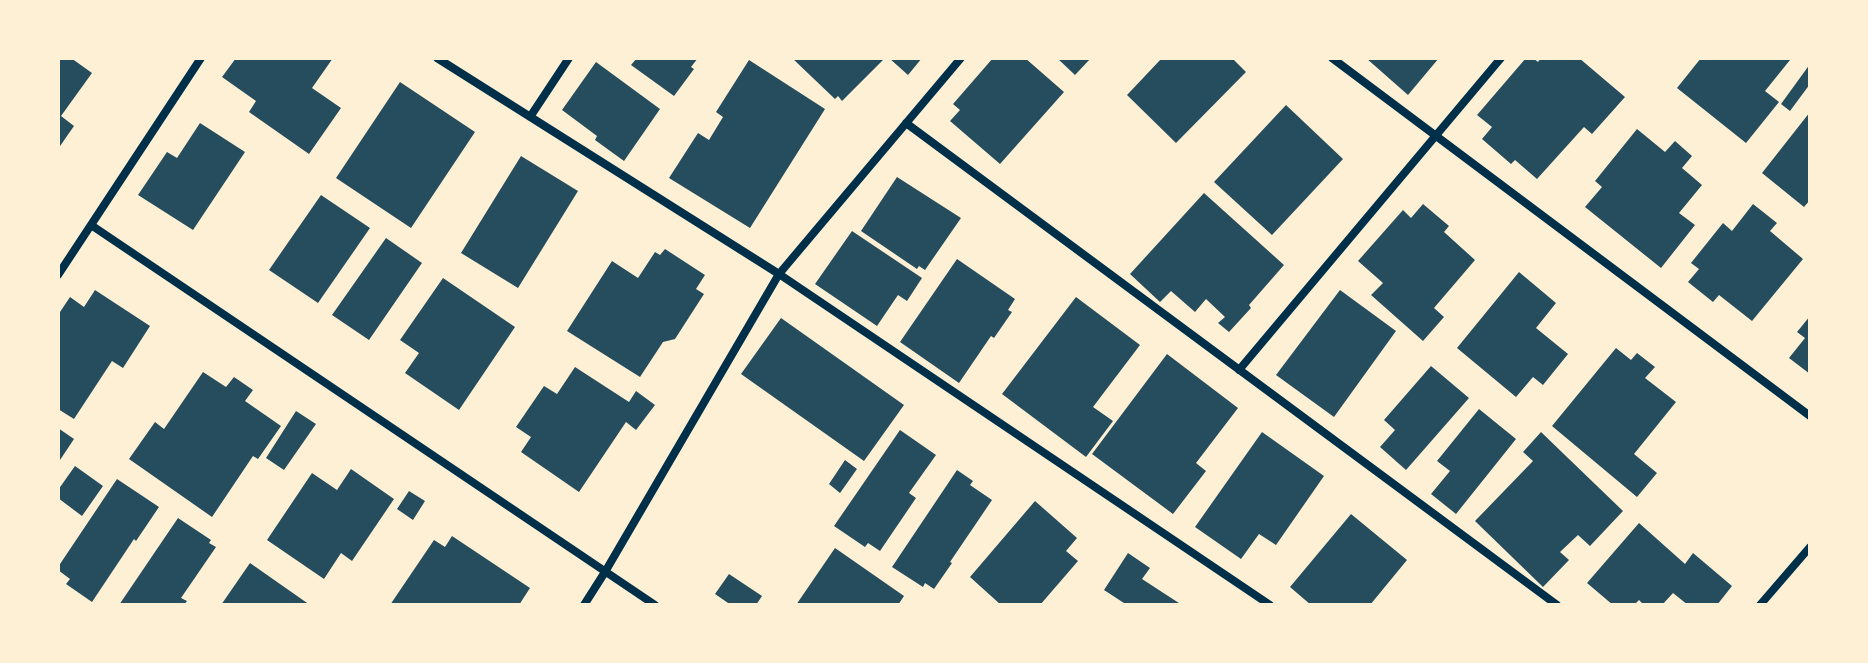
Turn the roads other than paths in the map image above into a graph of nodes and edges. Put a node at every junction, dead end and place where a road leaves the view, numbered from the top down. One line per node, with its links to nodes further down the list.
1 (201, 58): 10 (street)
2 (437, 58): 7 (street)
3 (569, 58): 7 (street)
4 (961, 58): 8 (street)
5 (1332, 58): 9 (street)
6 (1501, 58): 9 (street)
7 (530, 117): 11 (street)
8 (906, 123): 11 (street); 13 (street)
9 (1436, 136): 13 (street); 14 (street)
10 (91, 225): 12 (street); 16 (street)
11 (779, 274): 16 (street); 19 (street)
12 (58, 275)
13 (1239, 370): 20 (street)
14 (1810, 416)
15 (1810, 547): 21 (street)
16 (605, 572): 17 (street); 18 (street)
17 (584, 605)
18 (655, 605)
19 (1270, 605)
20 (1557, 605)
21 (1760, 605)

